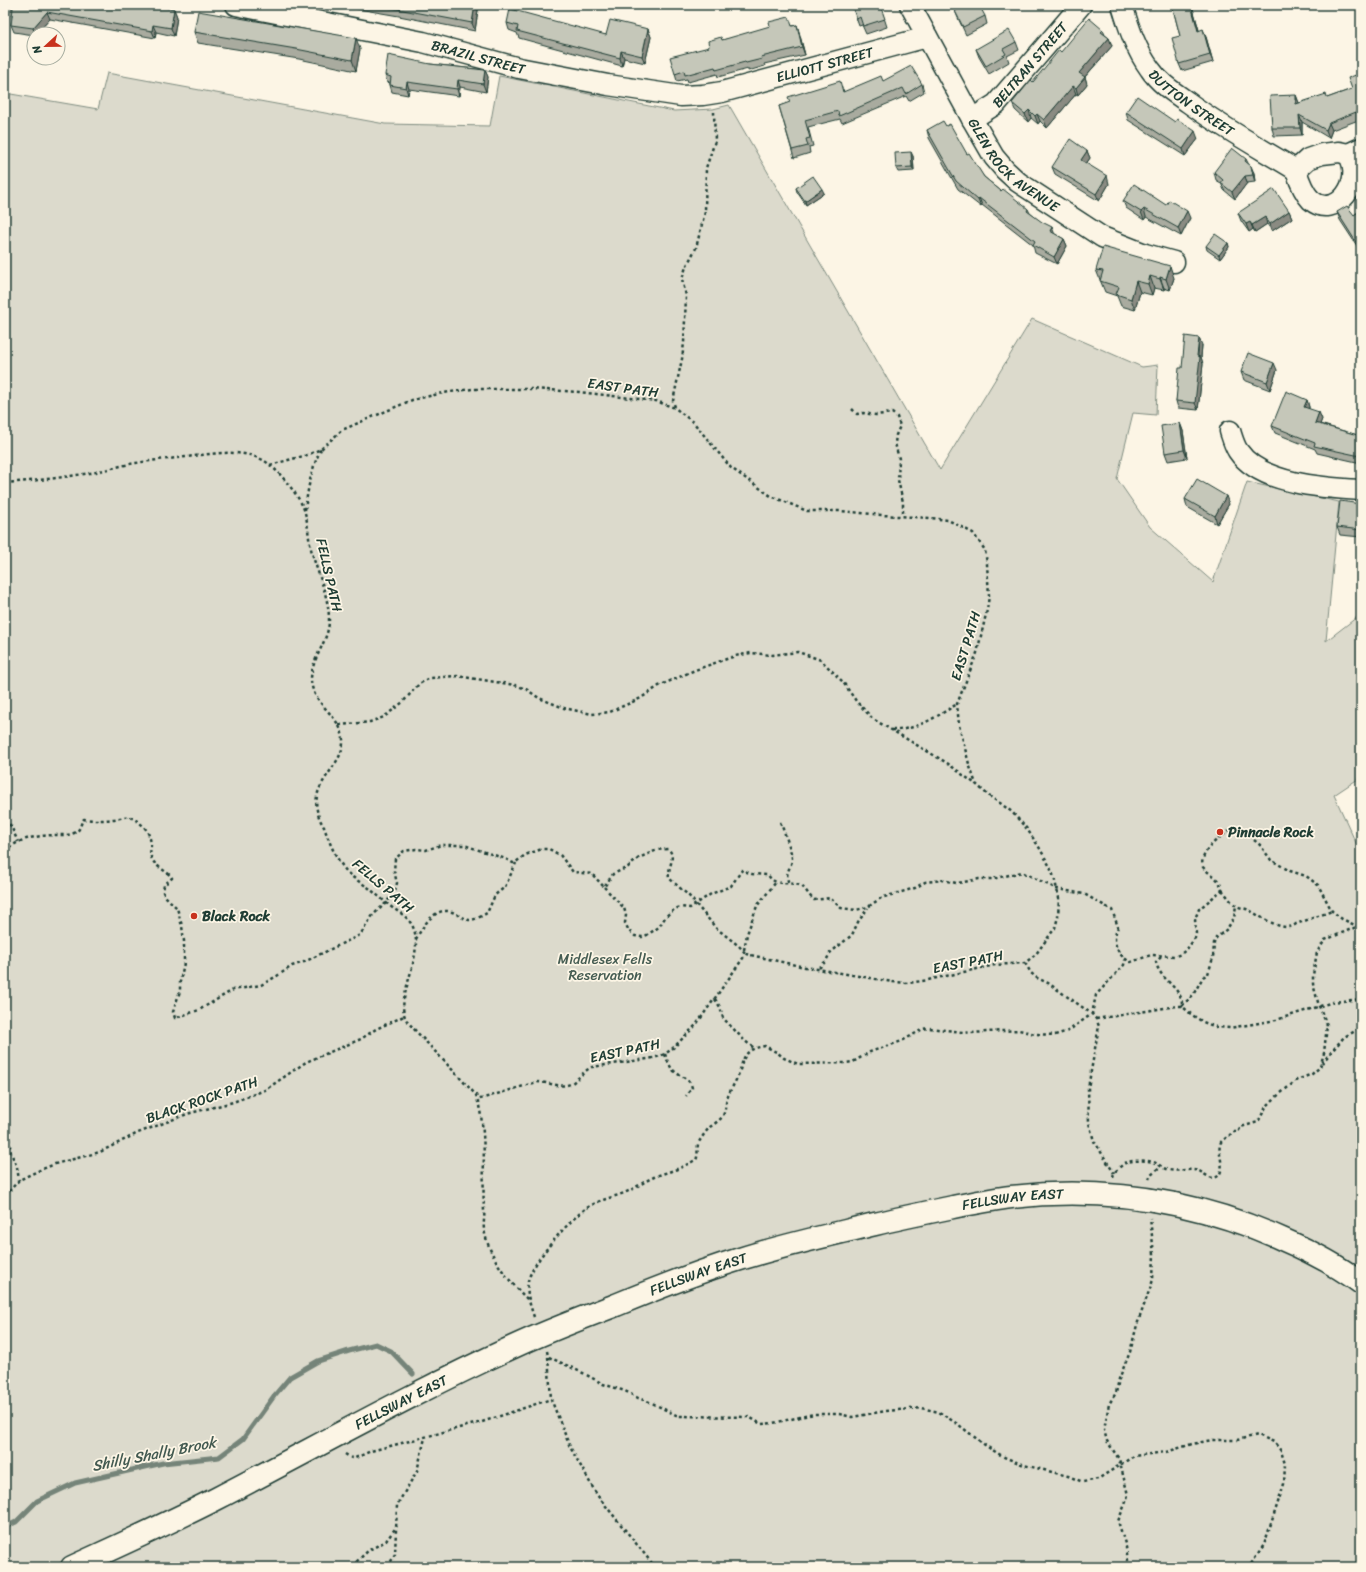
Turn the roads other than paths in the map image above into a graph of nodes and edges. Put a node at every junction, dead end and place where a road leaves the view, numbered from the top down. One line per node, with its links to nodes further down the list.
1 (236, 5): 6 (street, BRAZIL STREET)
2 (910, 5): 5 (street, GLEN ROCK AVENUE)
3 (1081, 5): 7 (street, BELTRAN STREET)
4 (1122, 5): 9 (street, DUTTON STREET)
5 (927, 37): 6 (street, ELLIOTT STREET); 7 (street, GLEN ROCK AVENUE)
6 (717, 93)
7 (972, 119): 10 (street, GLEN ROCK AVENUE)
8 (1355, 151): 9 (street); 9 (street)
9 (1296, 170)
10 (1174, 262)
11 (1230, 430): 12 (street)
12 (1361, 490)
13 (1361, 1283): 14 (main road, FELLSWAY EAST)
14 (72, 1567)

